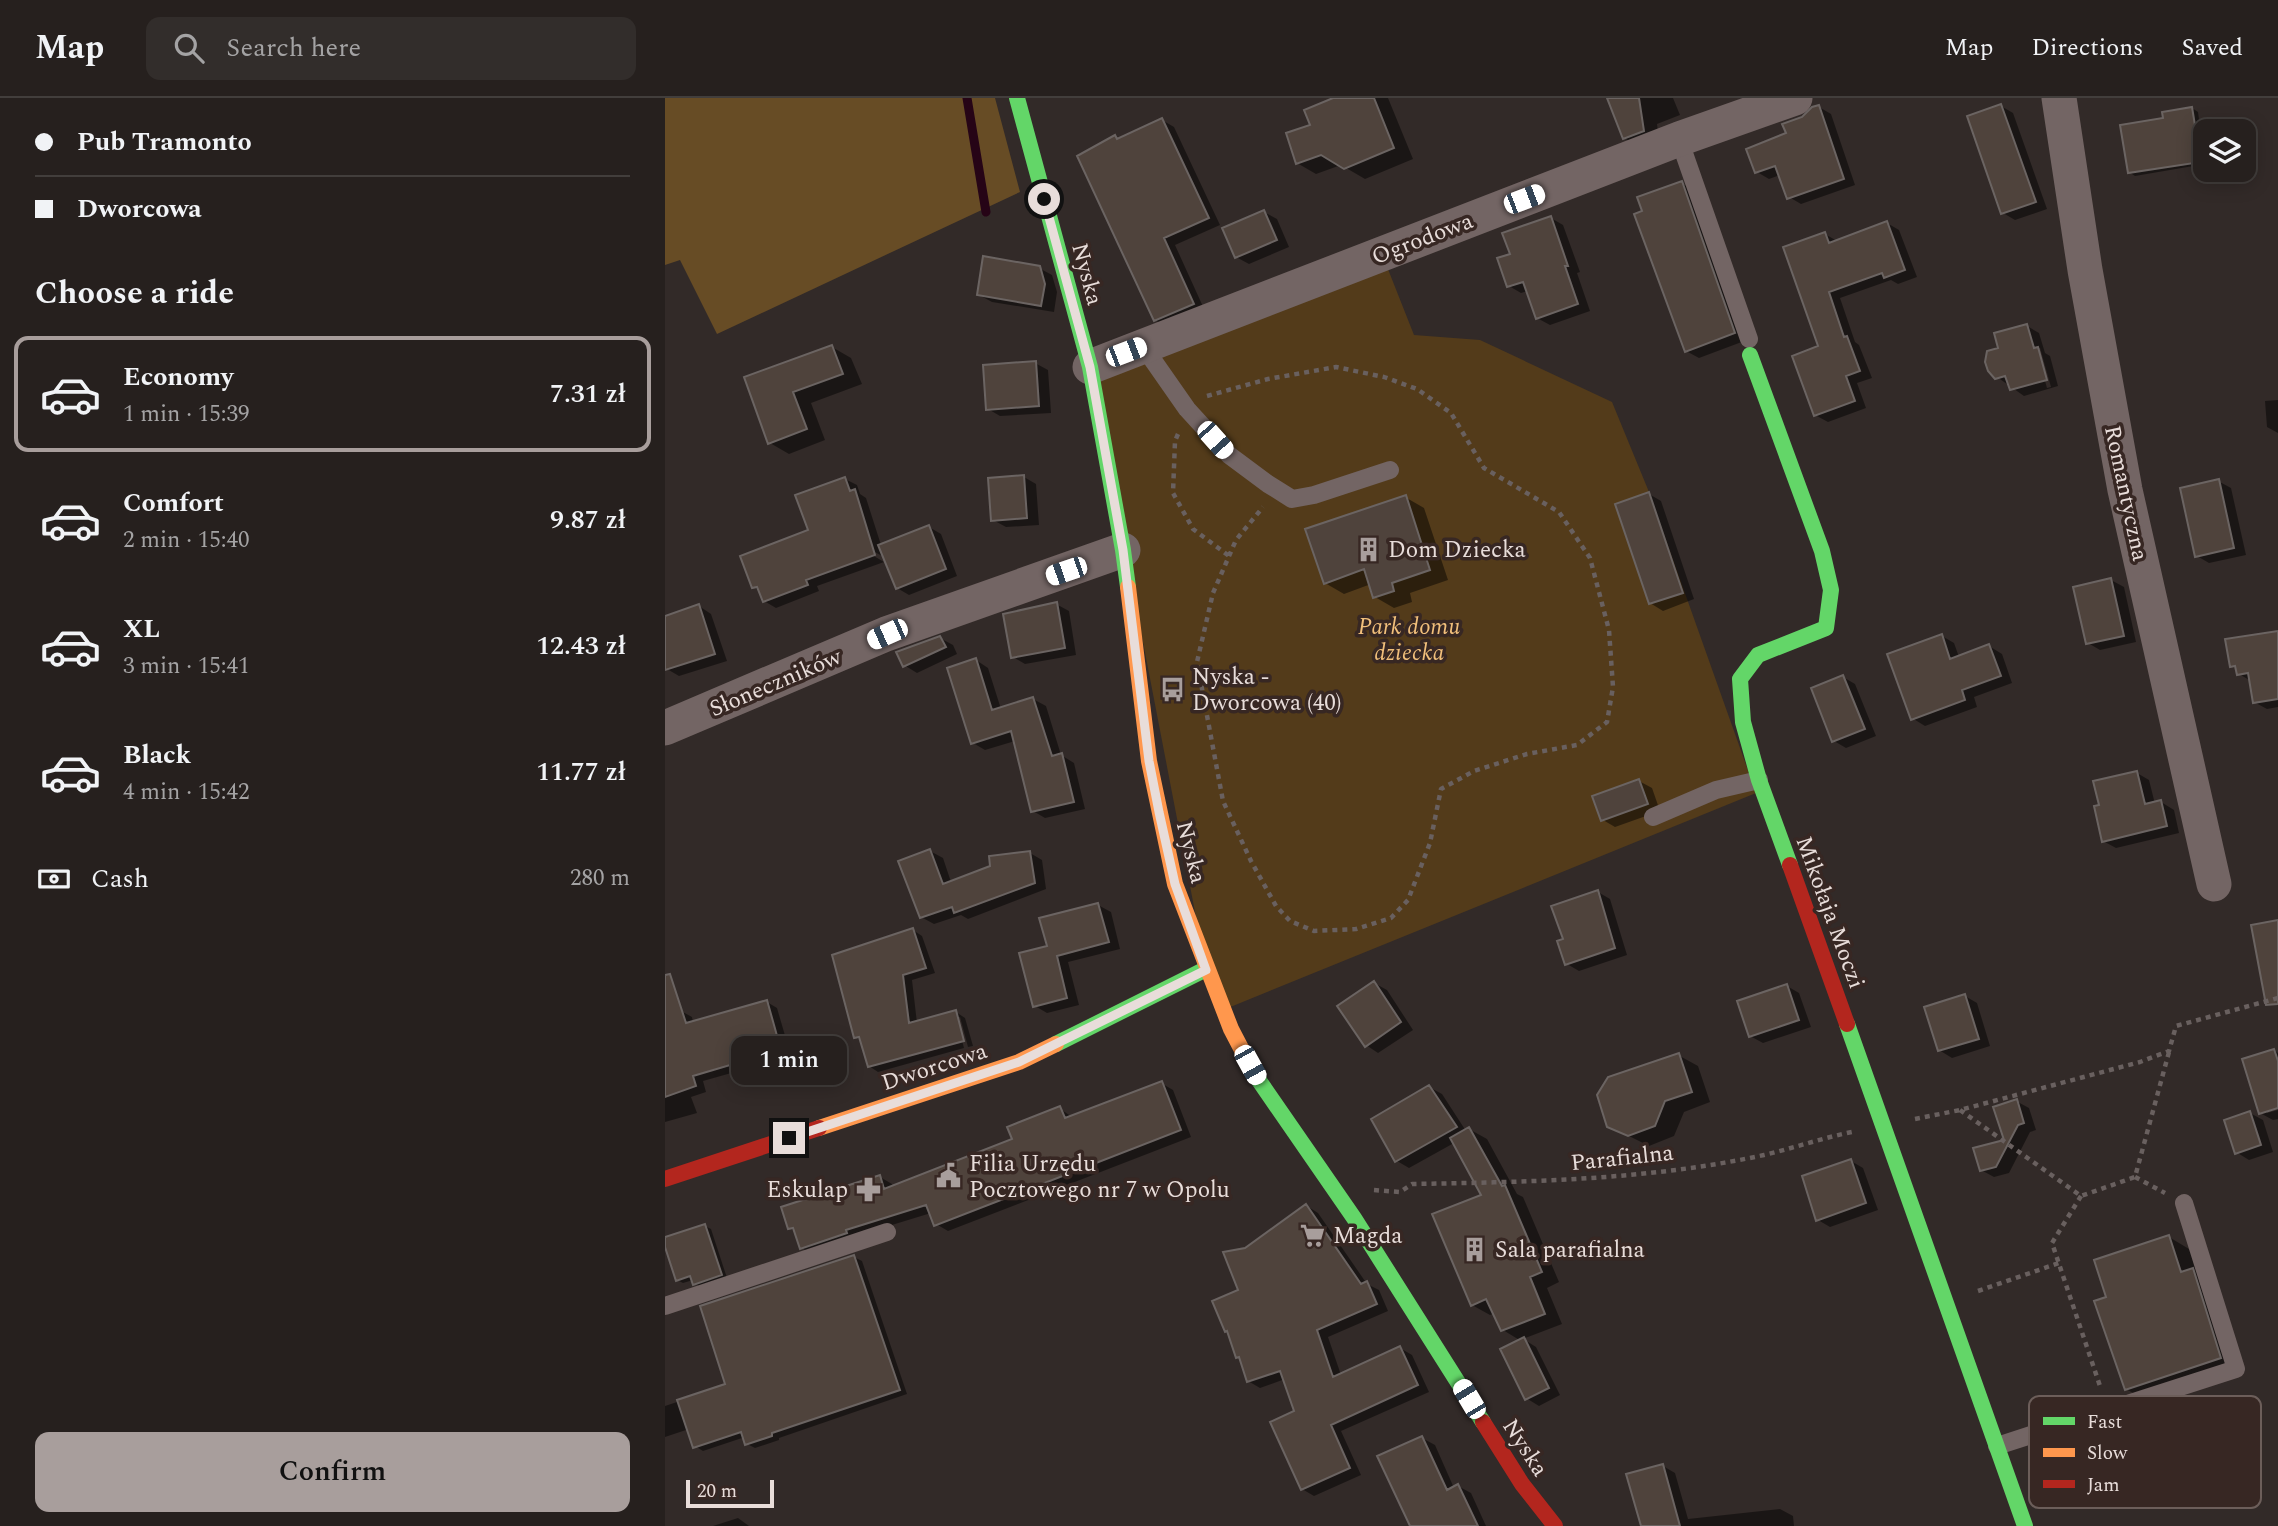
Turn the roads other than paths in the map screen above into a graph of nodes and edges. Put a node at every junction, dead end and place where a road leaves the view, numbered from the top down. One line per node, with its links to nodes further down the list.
1 (1017, 98): 7 (street, Nyska)
2 (1795, 98): 4 (street, Ogrodowa)
3 (2059, 98): 13 (street, Romantyczna)
4 (1679, 139): 5 (street, Ogrodowa); 6 (lane)
5 (1143, 346): 7 (street, Ogrodowa); 8 (lane)
6 (1750, 347): 11 (street, Mikołaja Moczi)
7 (1090, 367): 9 (street, Nyska)
8 (1390, 470)
9 (1123, 550): 10 (street, Słoneczników); 14 (street, Nyska)
10 (665, 728)
11 (1759, 780): 12 (lane); 21 (street, Mikołaja Moczi)
12 (1653, 817)
13 (2214, 884)
14 (1206, 970): 15 (street, Dworcowa); 22 (street, Nyska)
15 (665, 1179)
16 (2184, 1203): 19 (lane)
17 (887, 1232): 18 (lane)
18 (665, 1306)
19 (2152, 1396)
20 (2029, 1436): 21 (lane)
21 (1997, 1446): 23 (street, Mikołaja Moczi)
22 (1555, 1526)
23 (2025, 1526)

